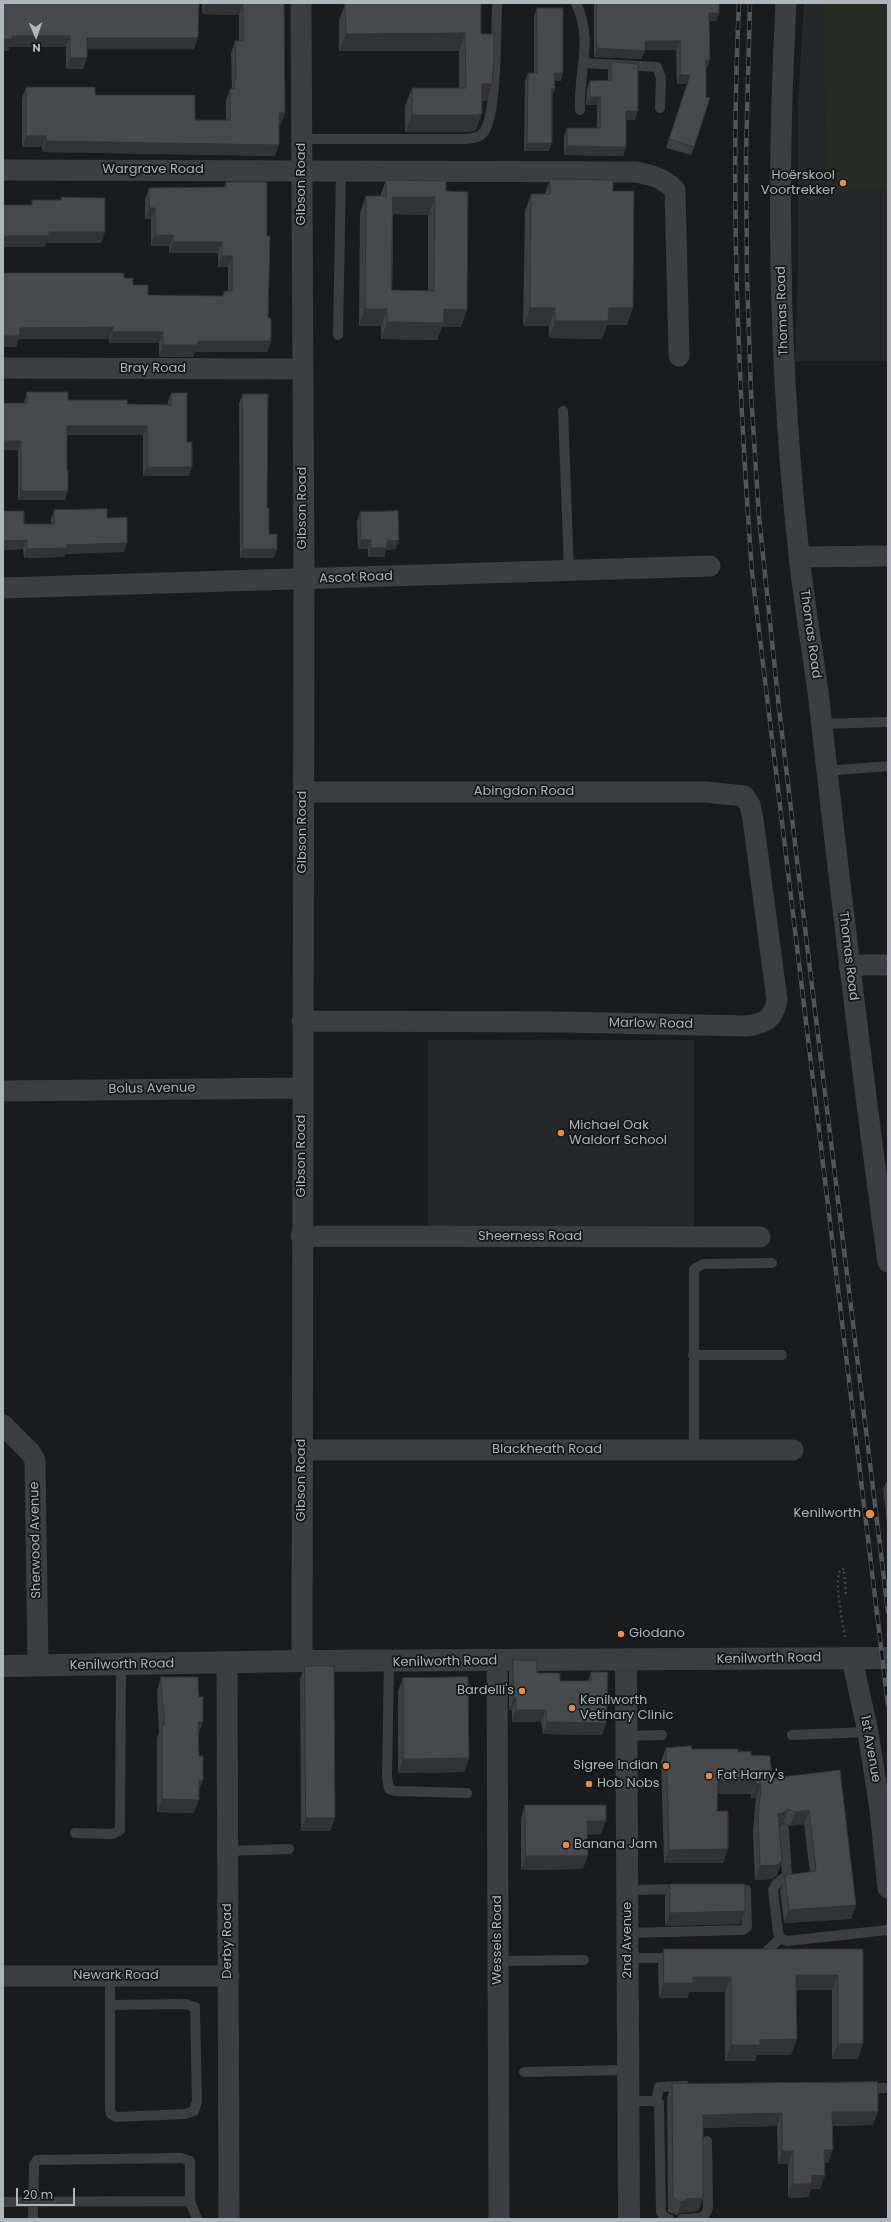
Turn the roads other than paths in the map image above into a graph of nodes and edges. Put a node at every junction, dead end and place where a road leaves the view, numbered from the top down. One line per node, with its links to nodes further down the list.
1 (301, 3): 8 (street, Gibson Road)
2 (576, 3): 5 (lane)
3 (786, 3): 18 (street, Thomas Road)
4 (497, 7): 8 (lane)
5 (584, 62): 6 (lane); 7 (lane)
6 (660, 108)
7 (580, 110)
8 (302, 139): 10 (street, Gibson Road)
9 (3, 170): 10 (street, Wargrave Road)
10 (302, 171): 11 (street, Wargrave Road); 15 (street, Gibson Road)
11 (341, 171): 12 (lane); 13 (street, Wargrave Road)
12 (338, 335)
13 (679, 356)
14 (3, 368): 15 (street, Bray Road)
15 (303, 369): 21 (street, Gibson Road)
16 (563, 412): 20 (lane)
17 (888, 556): 18 (street)
18 (799, 558): 24 (street, Thomas Road)
19 (710, 566): 20 (street, Ascot Road)
20 (569, 571): 21 (street, Ascot Road)
21 (304, 579): 22 (street, Ascot Road); 27 (street, Gibson Road)
22 (3, 588)
23 (888, 722): 24 (lane)
24 (821, 724): 26 (street, Thomas Road)
25 (888, 766): 26 (lane)
26 (826, 771): 29 (street, Thomas Road)
27 (303, 792): 28 (street, Abingdon Road); 31 (street, Gibson Road)
28 (744, 796): 31 (street, Marlow Road)
29 (849, 965): 30 (street); 36 (street, Thomas Road)
30 (888, 965)
31 (302, 1021): 32 (street, Gibson Road)
32 (302, 1088): 33 (street, Bolus Avenue); 34 (street, Gibson Road)
33 (3, 1091)
34 (301, 1236): 35 (street, Sheerness Road); 41 (street, Gibson Road)
35 (760, 1237)
36 (888, 1262)
37 (772, 1263): 38 (lane)
38 (694, 1355): 39 (lane); 42 (lane)
39 (782, 1355)
40 (3, 1425): 53 (street, Sherwood Avenue)
41 (301, 1450): 42 (street, Blackheath Road); 47 (street, Gibson Road)
42 (694, 1450): 43 (street, Blackheath Road)
43 (793, 1450)
44 (848, 1649): 45 (street, Kenilworth Road); 46 (street, Kenilworth Road); 54 (street, 1st Avenue)
45 (888, 1658)
46 (626, 1660): 48 (street, Kenilworth Road); 57 (street, 2nd Avenue)
47 (302, 1661): 49 (street, Kenilworth Road); 50 (street, Kenilworth Road)
48 (497, 1661): 49 (street, Kenilworth Road); 74 (street, Wessels Road)
49 (389, 1662): 58 (lane)
50 (228, 1663): 51 (street, Kenilworth Road); 62 (street, Derby Road)
51 (122, 1665): 53 (street, Kenilworth Road); 60 (lane)
52 (3, 1666): 53 (street, Kenilworth Road)
53 (38, 1666)
54 (868, 1732): 56 (lane); 63 (street, 1st Avenue)
55 (662, 1735): 57 (lane)
56 (792, 1735)
57 (627, 1736): 66 (street, 2nd Avenue)
58 (467, 1793)
59 (784, 1829): 69 (lane)
60 (75, 1833)
61 (289, 1849): 62 (lane)
62 (228, 1851): 77 (street, Derby Road)
63 (888, 1888)
64 (690, 1889): 66 (lane)
65 (722, 1889): 68 (lane)
66 (628, 1890): 68 (street, 2nd Avenue)
67 (888, 1930): 69 (lane)
68 (628, 1933): 71 (street, 2nd Avenue)
69 (780, 1938): 70 (lane)
70 (747, 1957)
71 (628, 1958): 72 (lane); 79 (street, 2nd Avenue)
72 (685, 1958)
73 (584, 1960): 74 (lane)
74 (498, 1961): 93 (street, Wessels Road)
75 (3, 1976): 76 (street, Newark Road)
76 (110, 1976): 77 (street, Newark Road); 78 (lane)
77 (229, 1976): 92 (street, Derby Road)
78 (110, 2005): 78 (lane)
79 (629, 2070): 80 (lane); 85 (street, 2nd Avenue)
80 (524, 2072)
81 (695, 2086): 84 (lane)
82 (858, 2088): 83 (lane)
83 (888, 2088)
84 (656, 2101): 85 (lane); 95 (lane)
85 (629, 2102): 94 (street, 2nd Avenue)
86 (707, 2141): 96 (lane)
87 (190, 2201): 89 (lane); 89 (lane); 91 (lane)
88 (3, 2202): 89 (lane)
89 (33, 2202): 90 (lane)
90 (33, 2219)
91 (196, 2219)
92 (229, 2219)
93 (499, 2219)
94 (629, 2219)
95 (669, 2219)
96 (682, 2219)

